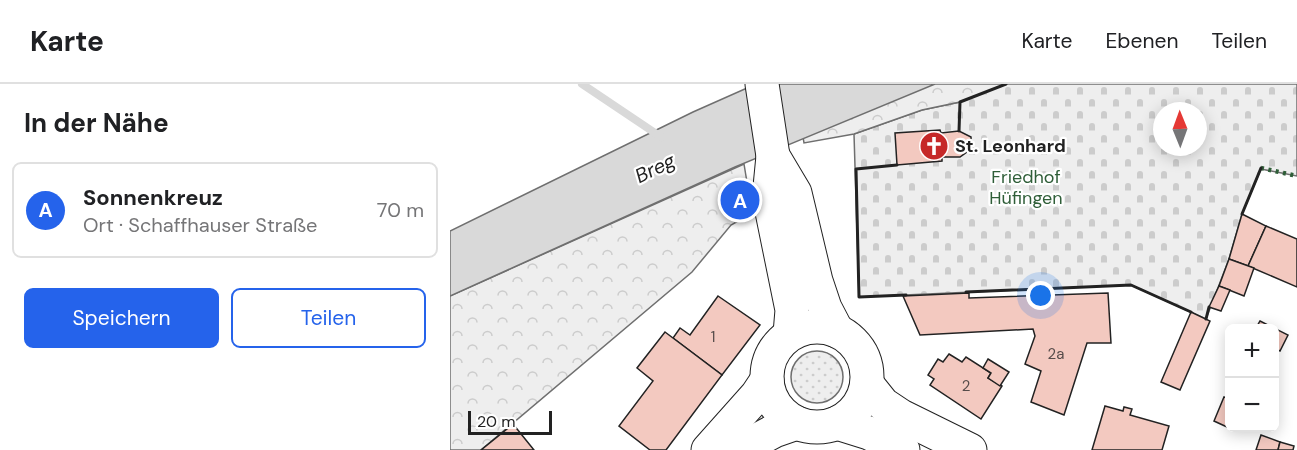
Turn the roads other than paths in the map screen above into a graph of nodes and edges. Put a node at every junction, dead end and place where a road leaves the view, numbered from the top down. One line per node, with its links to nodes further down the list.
1 (762, 84): 2 (main road)
2 (773, 156): 3 (main road); 4 (main road)
3 (837, 331): 4 (main road); 6 (main road)
4 (790, 334): 5 (main road)
5 (767, 380): 7 (main road); 9 (main road)
6 (867, 384): 8 (main road); 12 (main road)
7 (797, 423): 8 (main road); 10 (main road)
8 (837, 423): 11 (main road)
9 (708, 450)
10 (739, 450)
11 (903, 450)
12 (970, 450)

